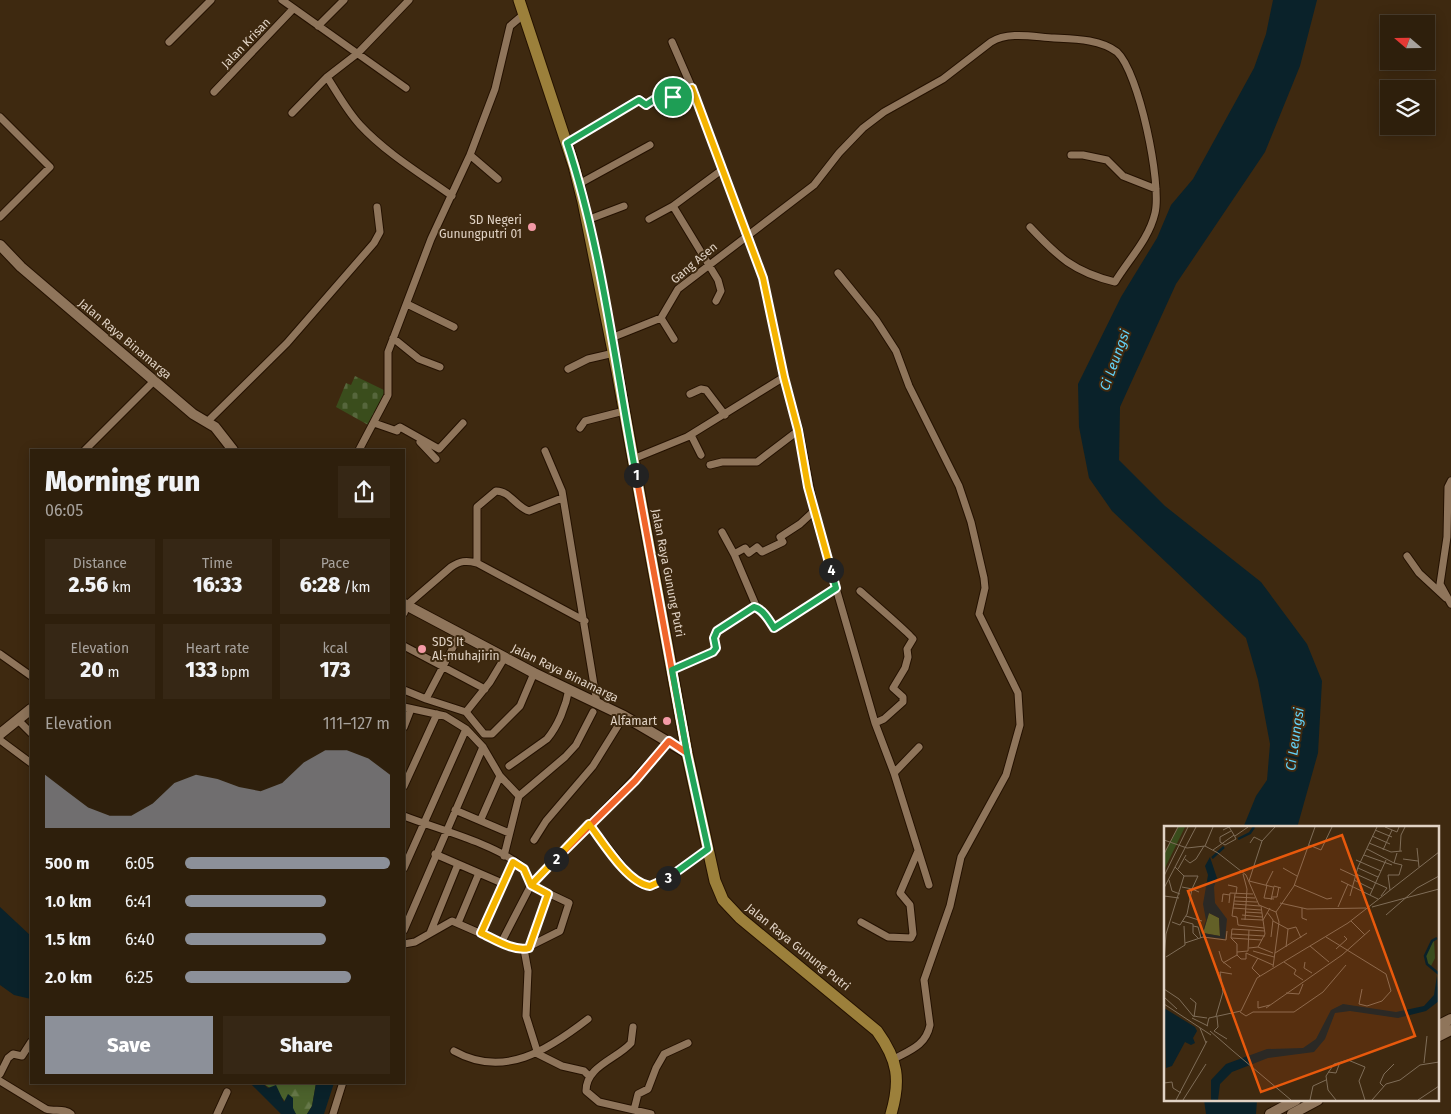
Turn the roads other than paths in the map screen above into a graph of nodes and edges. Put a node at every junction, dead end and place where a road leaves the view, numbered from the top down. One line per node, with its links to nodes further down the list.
1 (211, 0): 9 (street)
2 (282, 0): 6 (street)
3 (344, 0): 8 (street)
4 (409, 0): 11 (street)
5 (519, 0): 7 (main road, Jalan Raya Gunung Putri)
6 (293, 9): 8 (street); 15 (street, Jalan Krisan)
7 (523, 15): 18 (main road, Jalan Raya Gunung Putri); 20 (street)
8 (318, 26): 11 (street)
9 (169, 42)
10 (672, 42): 14 (street)
11 (358, 54): 12 (street); 13 (street)
12 (327, 77): 16 (street); 26 (street)
13 (406, 88)
14 (692, 88): 18 (street); 22 (street)
15 (214, 92)
16 (292, 113)
17 (0, 117): 30 (street)
18 (567, 143): 24 (main road, Jalan Raya Gunung Putri)
19 (650, 145): 24 (street)
20 (470, 155): 23 (street); 26 (street)
21 (1072, 155): 25 (street)
22 (722, 169): 28 (street); 34 (street)
23 (498, 179)
24 (579, 184): 32 (main road, Jalan Raya Gunung Putri)
25 (1156, 189): 33 (street, Gang Asen); 34 (street, Gang Asen)
26 (452, 196): 39 (street)
27 (624, 206): 32 (street)
28 (673, 206): 31 (street); 36 (street)
29 (377, 207): 53 (street)
30 (0, 217)
31 (649, 219)
32 (587, 220): 43 (main road, Jalan Raya Gunung Putri)
33 (1030, 227)
34 (746, 237): 36 (street, Gang Asen); 48 (street)
35 (0, 245): 49 (street, Jalan Raya Binamarga)
36 (708, 265): 38 (street); 40 (street, Gang Asen)
37 (838, 273): 155 (street)
38 (716, 301)
39 (407, 304): 41 (street); 42 (street)
40 (661, 318): 43 (street); 44 (street)
41 (454, 327)
42 (393, 338): 46 (street); 54 (street)
43 (611, 338): 45 (main road, Jalan Raya Gunung Putri)
44 (674, 339)
45 (614, 353): 47 (street); 51 (main road, Jalan Raya Gunung Putri)
46 (440, 367)
47 (568, 369)
48 (784, 377): 52 (street); 58 (street)
49 (154, 381): 53 (street, Jalan Raya Binamarga); 60 (street)
50 (690, 394): 52 (street)
51 (624, 411): 56 (street); 66 (main road, Jalan Raya Gunung Putri)
52 (725, 415): 59 (street)
53 (207, 422): 61 (street, Jalan Raya Binamarga)
54 (374, 423): 57 (street); 62 (street)
55 (463, 423): 57 (street)
56 (580, 428)
57 (395, 430): 65 (street)
58 (798, 430): 67 (street); 70 (street)
59 (691, 435): 64 (street); 66 (street)
60 (86, 449)
61 (232, 449)
62 (360, 449)
63 (545, 451): 69 (street)
64 (701, 455)
65 (436, 459)
66 (633, 459): 87 (main road, Jalan Raya Gunung Putri)
67 (710, 465)
68 (1451, 481): 72 (street)
69 (562, 498): 75 (street); 81 (street)
70 (814, 511): 73 (street); 76 (street)
71 (722, 532): 73 (street)
72 (1449, 539): 78 (street)
73 (734, 554): 80 (street)
74 (1407, 556): 78 (street)
75 (477, 563): 79 (street); 81 (street)
76 (836, 588): 80 (street); 102 (street)
77 (860, 591): 102 (street)
78 (1450, 602)
79 (405, 607): 82 (street, Jalan Raya Binamarga)
80 (758, 608): 87 (street)
81 (585, 621): 94 (street)
82 (460, 634): 85 (street, Jalan Raya Binamarga); 86 (street)
83 (405, 647): 86 (street)
84 (0, 654): 89 (street)
85 (505, 658): 88 (street, Jalan Raya Binamarga); 90 (street)
86 (443, 666): 90 (street); 93 (street)
87 (672, 670): 110 (main road, Jalan Raya Gunung Putri)
88 (534, 673): 91 (street, Jalan Raya Binamarga); 97 (street)
89 (30, 675)
90 (485, 689): 97 (street)
91 (569, 689): 94 (street, Jalan Raya Binamarga); 112 (street)
92 (405, 690): 93 (street)
93 (426, 699): 97 (street)
94 (595, 707): 99 (street, Jalan Raya Binamarga); 116 (street)
95 (407, 708): 98 (street); 101 (street)
96 (30, 710): 100 (street)
97 (466, 712)
98 (436, 714): 103 (street); 115 (street)
99 (624, 716): 107 (street, Jalan Raya Binamarga); 124 (street)
100 (18, 720): 104 (street); 105 (street)
101 (405, 721)
102 (875, 723): 113 (street)
103 (466, 728): 109 (street); 120 (street)
104 (30, 732)
105 (0, 734)
106 (0, 740): 111 (street)
107 (669, 741): 110 (street, Jalan Raya Binamarga); 121 (street)
108 (919, 747): 113 (street)
109 (483, 748): 114 (street); 117 (street)
110 (687, 753): 125 (main road, Jalan Raya Gunung Putri)
111 (30, 762)
112 (509, 766)
113 (894, 773): 126 (street)
114 (500, 776): 116 (street); 119 (street)
115 (405, 784)
116 (519, 796): 123 (street)
117 (455, 810): 119 (street); 122 (street)
118 (405, 816): 120 (street)
119 (481, 819): 123 (street)
120 (424, 824): 122 (street); 128 (street)
121 (589, 824): 125 (street); 134 (street)
122 (446, 830): 127 (street); 129 (street)
123 (509, 832): 129 (street)
124 (534, 840)
125 (708, 849): 155 (main road, Jalan Raya Gunung Putri)
126 (918, 851): 135 (street); 137 (street)
127 (435, 854): 131 (street); 139 (street)
128 (406, 856)
129 (504, 856): 130 (street)
130 (513, 862): 133 (street); 134 (street)
131 (458, 864): 132 (street); 140 (street)
132 (479, 873): 133 (street); 138 (street)
133 (502, 883): 141 (street)
134 (531, 885): 136 (street); 142 (street)
135 (929, 885)
136 (548, 894): 144 (street); 144 (street)
137 (861, 922)
138 (458, 923): 140 (street); 141 (street)
139 (405, 928)
140 (430, 933): 143 (street)
141 (481, 933): 142 (street)
142 (501, 942): 144 (street)
143 (405, 944)
144 (526, 948): 154 (street)
145 (588, 1019): 154 (street)
146 (1451, 1019): 147 (street)
147 (1438, 1026)
148 (633, 1028): 157 (street)
149 (1451, 1030): 150 (street)
150 (1438, 1036)
151 (688, 1043): 163 (street)
152 (30, 1044): 156 (street)
153 (454, 1051): 154 (street)
154 (538, 1054): 157 (street)
155 (894, 1059): 168 (main road, Jalan Raya Gunung Putri)
156 (0, 1074)
157 (590, 1077): 163 (street)
158 (0, 1081): 164 (street)
159 (342, 1084): 166 (street)
160 (227, 1092): 165 (street)
161 (1292, 1102): 169 (street)
162 (1314, 1102): 170 (street)
163 (634, 1110): 167 (street)
164 (71, 1114)
165 (217, 1114)
166 (333, 1114)
167 (651, 1114)
168 (891, 1114)
169 (1270, 1114)
170 (1292, 1114)

